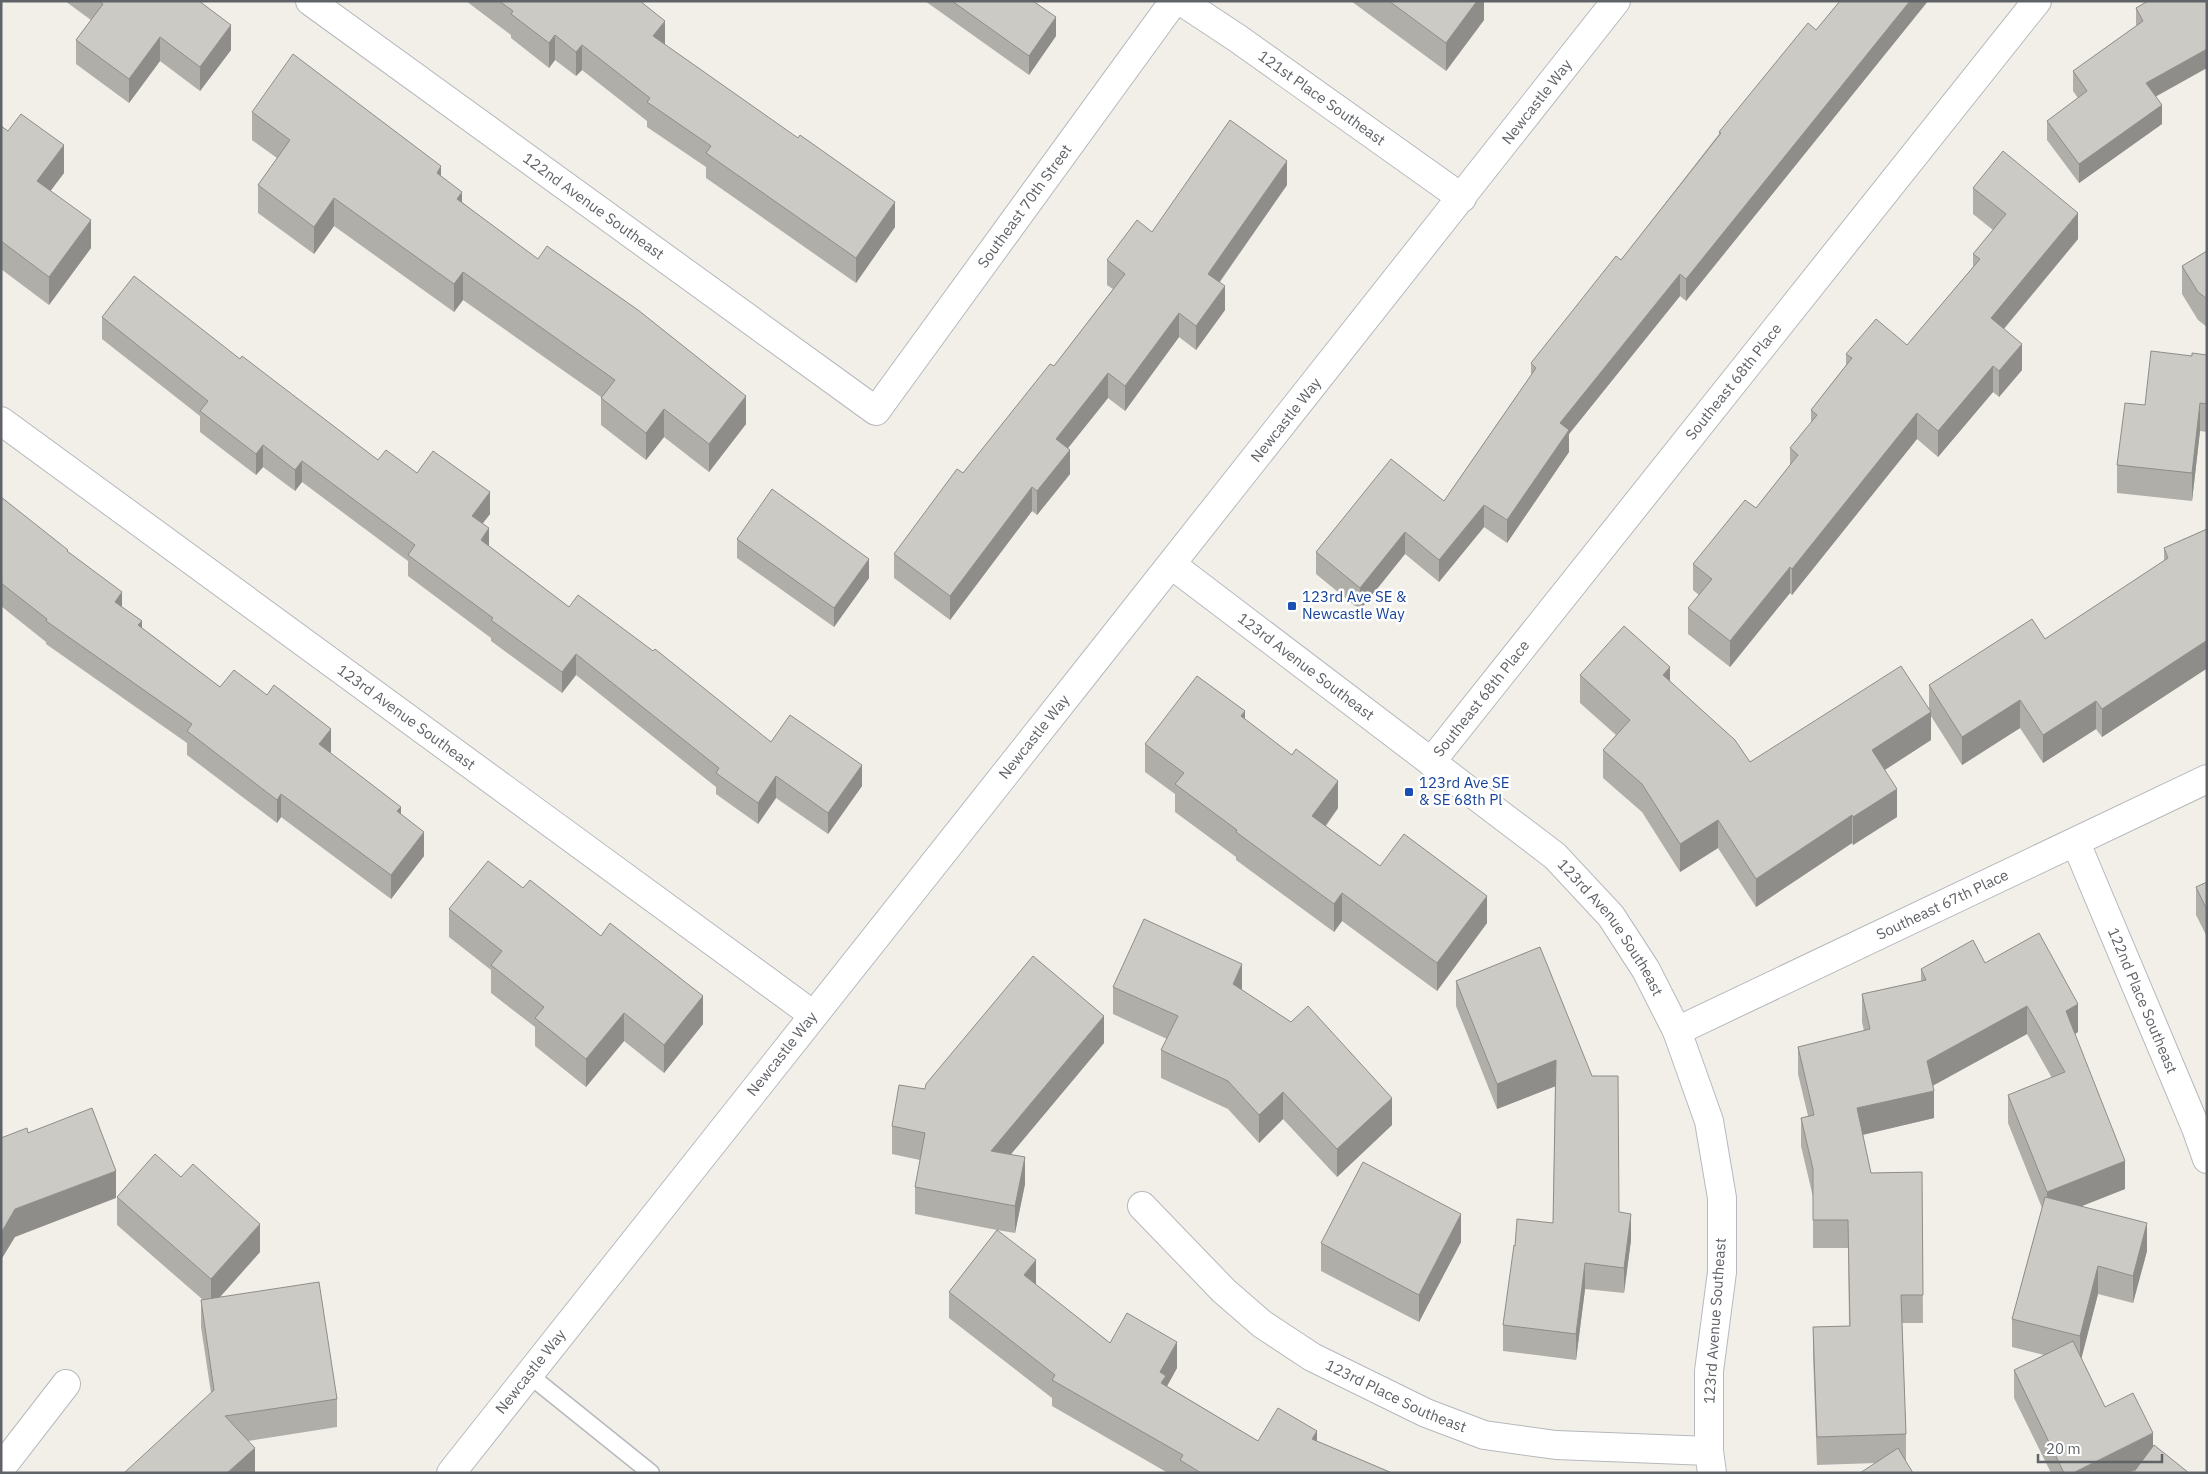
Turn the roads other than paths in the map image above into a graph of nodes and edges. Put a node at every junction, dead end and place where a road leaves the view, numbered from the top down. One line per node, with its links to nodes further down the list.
1 (310, 1): 7 (street, 122nd Avenue Southeast)
2 (1174, 1): 7 (street, Southeast 70th Street)
3 (1180, 1): 6 (street, 121st Place Southeast)
4 (1616, 1): 6 (street, Newcastle Way)
5 (2038, 1): 10 (street, Southeast 68th Place)
6 (1462, 198): 9 (street, Newcastle Way)
7 (876, 411)
8 (1, 421): 13 (street, 123rd Avenue Southeast)
9 (1172, 565): 10 (street, 123rd Avenue Southeast); 13 (street, Newcastle Way)
10 (1432, 762): 14 (street, 123rd Avenue Southeast)
11 (2207, 779): 12 (street, Southeast 67th Place)
12 (2076, 842): 14 (street, Southeast 67th Place); 15 (street, 122nd Place Southeast)
13 (812, 1014): 17 (street, Newcastle Way)
14 (1677, 1031): 19 (street, 123rd Avenue Southeast)
15 (2207, 1159)
16 (1142, 1206): 19 (street, 123rd Place Southeast)
17 (528, 1374): 21 (street, Newcastle Way); 22 (lane)
18 (66, 1384): 20 (street)
19 (1710, 1462)
20 (1, 1468)
21 (451, 1473)
22 (651, 1473)

